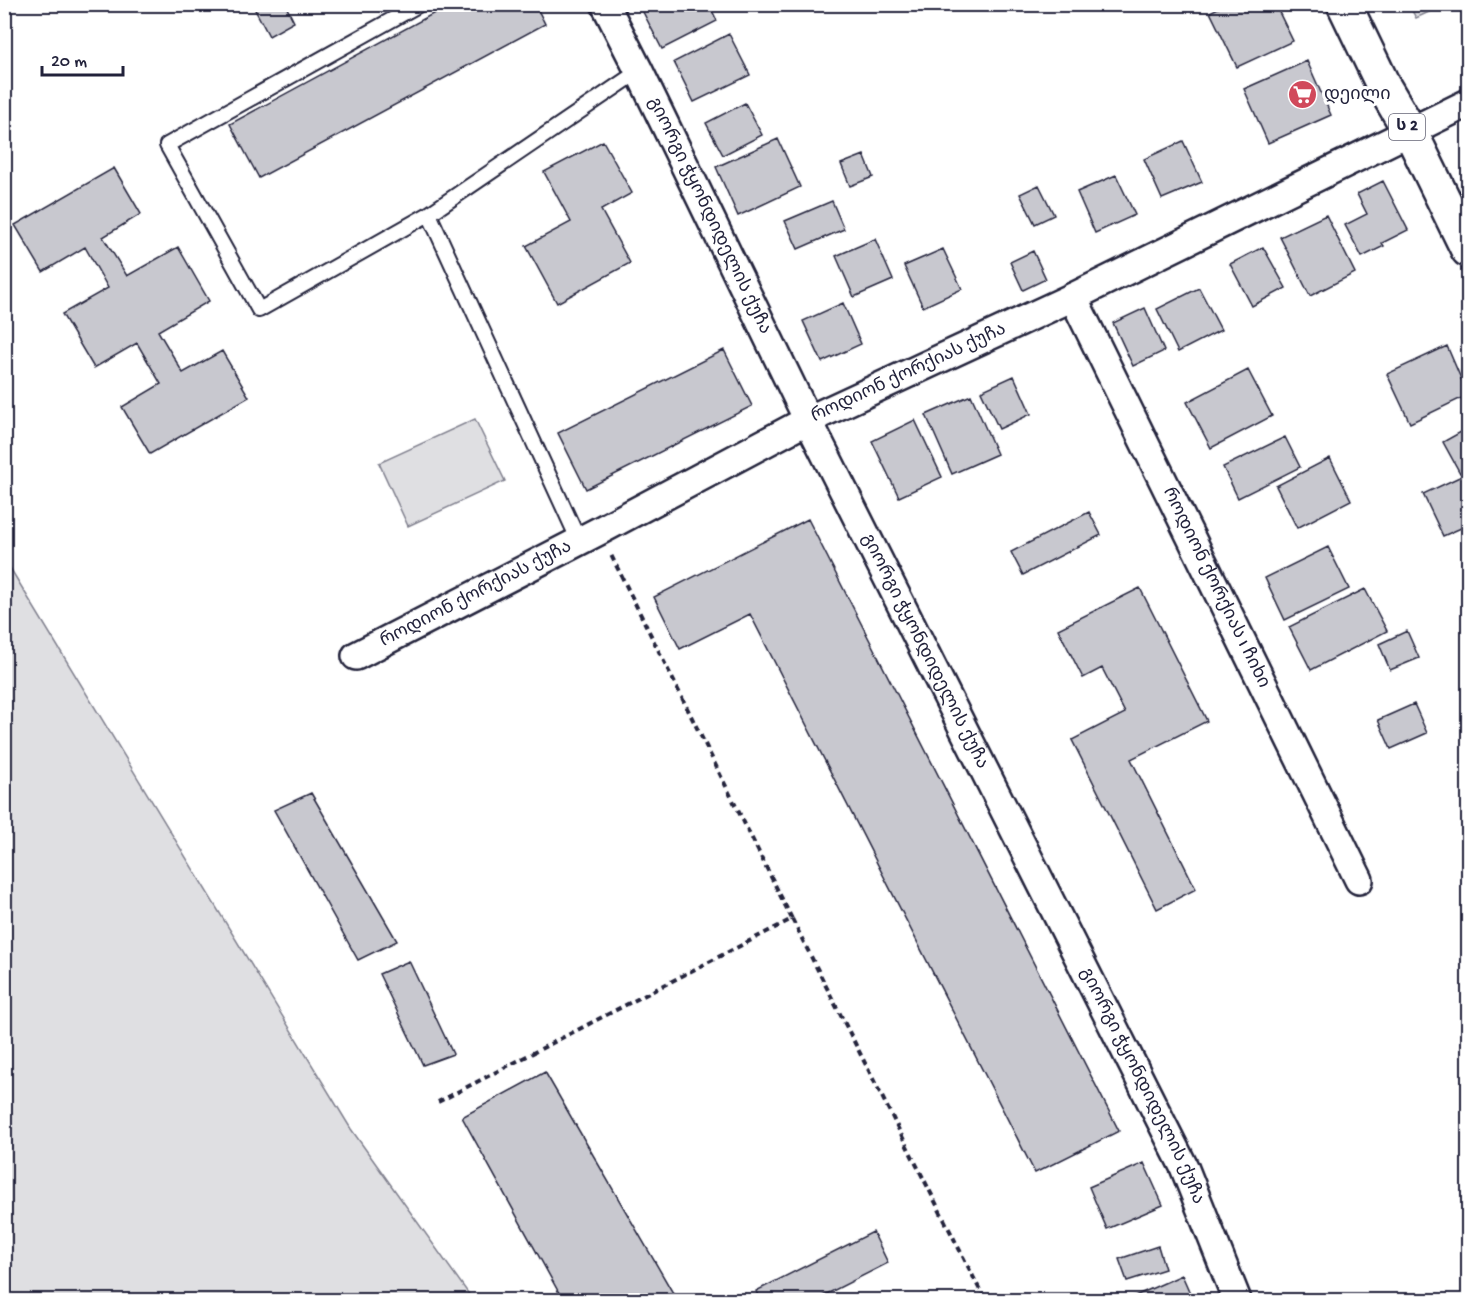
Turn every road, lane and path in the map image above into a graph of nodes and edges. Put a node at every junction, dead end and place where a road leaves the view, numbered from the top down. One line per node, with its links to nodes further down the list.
1 (420, 4): 7 (lane)
2 (604, 4): 4 (street, გიორგი ჭყონდიდელის ქუჩა)
3 (1344, 4): 6 (highway, ს 2)
4 (639, 71): 7 (lane); 10 (street, გიორგი ჭყონდიდელის ქუჩა)
5 (1468, 103): 6 (street, როდიონ ქორქიას ქუჩა)
6 (1410, 131): 8 (highway, ს 2); 9 (street, როდიონ ქორქიას ქუჩა)
7 (429, 213): 11 (lane)
8 (1468, 250)
9 (1073, 297): 10 (street, როდიონ ქორქიას ქუჩა); 13 (street, როდიონ ქორქიას I ჩიხი)
10 (808, 420): 11 (street, როდიონ ქორქიას ქუჩა); 17 (street, გიორგი ჭყონდიდელის ქუჩა)
11 (589, 536): 12 (street, როდიონ ქორქიას ქუჩა); 14 (path)
12 (356, 656)
13 (1359, 880)
14 (792, 919): 15 (path); 16 (path)
15 (438, 1102)
16 (985, 1300)
17 (1237, 1300)

